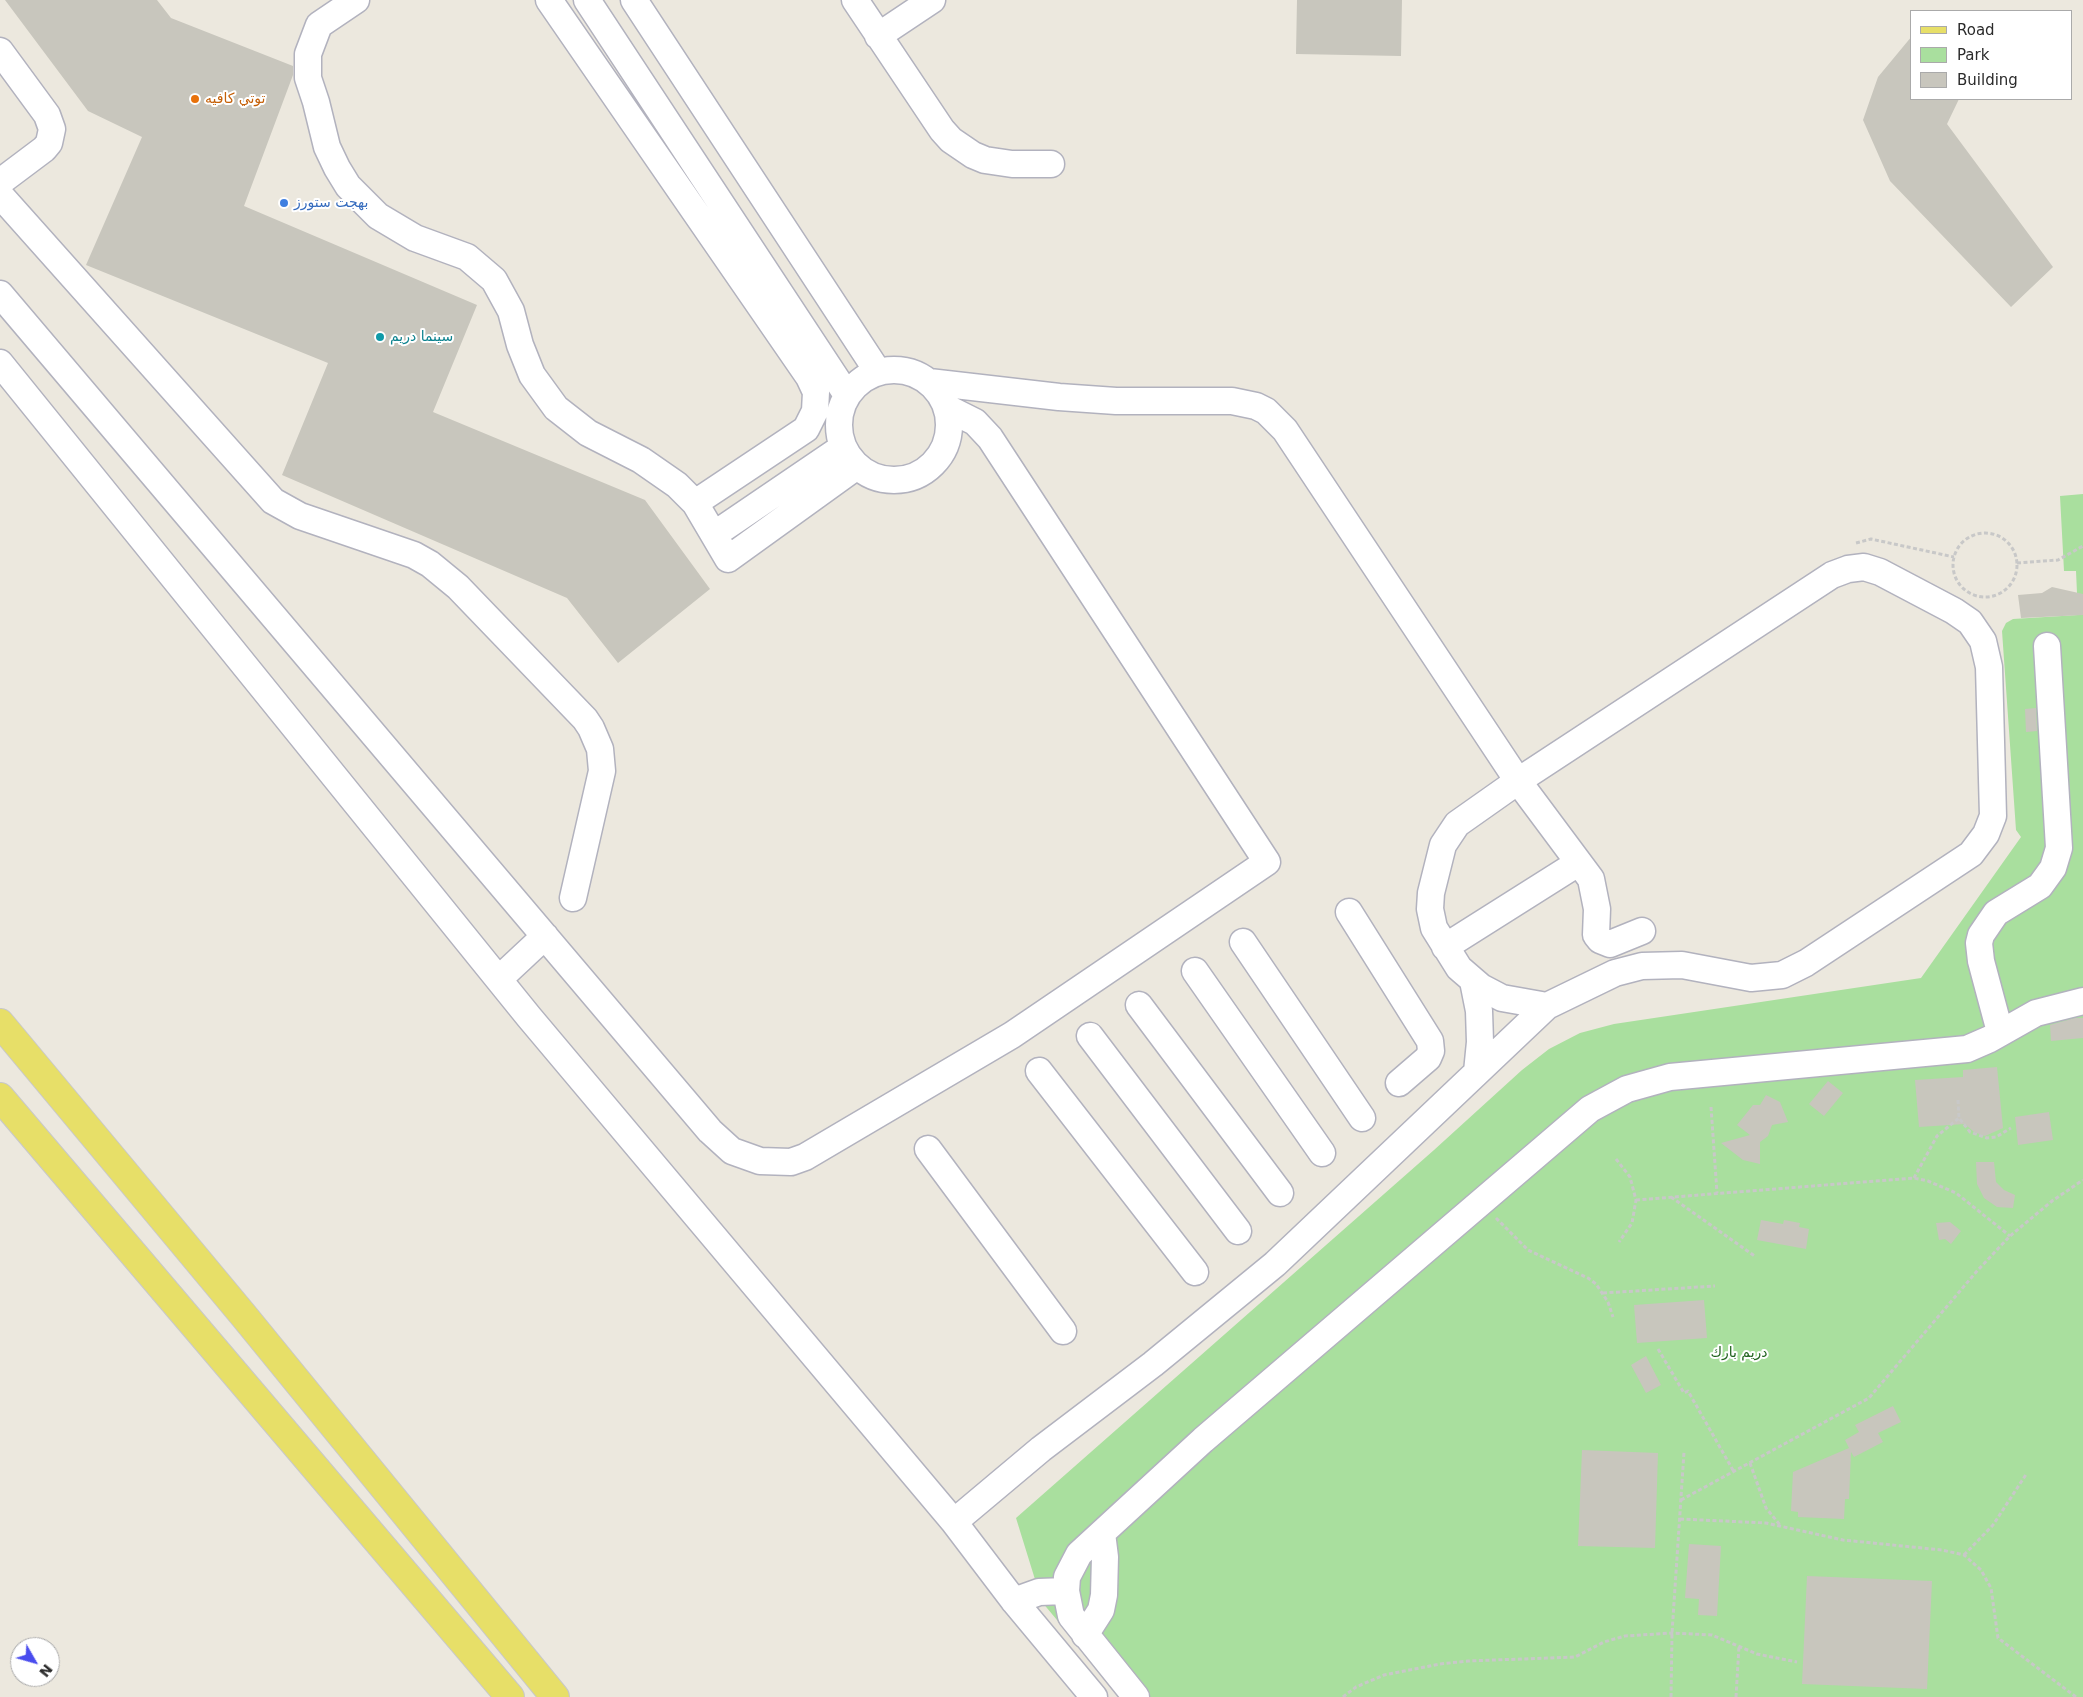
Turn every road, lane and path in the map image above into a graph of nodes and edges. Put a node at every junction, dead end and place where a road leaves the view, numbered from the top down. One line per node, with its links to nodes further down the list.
1 (356, 0): 19 (street)
2 (549, 0): 19 (street)
3 (587, 0): 16 (street)
4 (634, 0): 14 (street)
5 (855, 0): 7 (street)
6 (932, 0): 7 (street)
7 (878, 36): 9 (street)
8 (0, 51): 10 (street)
9 (1051, 164)
10 (0, 182)
11 (0, 195): 28 (street)
12 (0, 294): 31 (street)
13 (0, 363): 35 (street)
14 (878, 372): 15 (street); 16 (street)
15 (930, 382): 17 (street); 26 (street)
16 (847, 395): 18 (street)
17 (948, 408): 18 (street); 31 (street)
18 (850, 457): 20 (street); 20 (street)
19 (695, 503): 20 (street)
20 (714, 534)
21 (2083, 546): 23 (path)
22 (1954, 557): 23 (path); 23 (path); 24 (path)
23 (2017, 563)
24 (1848, 568): 26 (street); 39 (street)
25 (2047, 646): 41 (street)
26 (1518, 781): 27 (street); 33 (street)
27 (1578, 863): 30 (street); 33 (street)
28 (573, 898)
29 (1349, 912): 45 (street)
30 (1642, 930)
31 (545, 936): 35 (street)
32 (1243, 942): 49 (street)
33 (1445, 947): 36 (street)
34 (1195, 971): 53 (street)
35 (499, 979): 78 (street)
36 (1473, 981): 39 (street); 44 (street)
37 (2083, 1001): 41 (street)
38 (1139, 1005): 57 (street)
39 (1547, 1006): 44 (street)
40 (0, 1023): 89 (main road)
41 (2000, 1032): 61 (street)
42 (1090, 1036): 62 (street)
43 (1039, 1071): 66 (street)
44 (1477, 1072): 78 (street)
45 (1399, 1083)
46 (0, 1097): 88 (main road)
47 (1958, 1100): 50 (path)
48 (1711, 1107): 58 (path)
49 (1362, 1118)
50 (1959, 1118): 51 (path); 55 (path)
51 (2011, 1128)
52 (928, 1148): 70 (street)
53 (1322, 1154)
54 (1616, 1159): 60 (path)
55 (1914, 1178): 58 (path); 63 (path)
56 (2083, 1180): 63 (path)
57 (1280, 1193)
58 (1716, 1193): 59 (path)
59 (1670, 1197): 60 (path); 65 (path)
60 (1636, 1200): 64 (path)
61 (1482, 1202): 68 (path); 80 (street)
62 (1238, 1231)
63 (2010, 1236): 73 (path)
64 (1619, 1242)
65 (1756, 1257)
66 (1195, 1272)
67 (1715, 1286): 68 (path)
68 (1603, 1293): 69 (path)
69 (1613, 1317)
70 (1064, 1331)
71 (1658, 1349): 74 (path)
72 (1684, 1452): 76 (path)
73 (1750, 1463): 74 (path); 79 (path)
74 (1734, 1472): 76 (path)
75 (2027, 1473): 81 (path)
76 (1681, 1500): 77 (path)
77 (1680, 1518): 79 (path); 84 (path)
78 (954, 1522): 83 (street)
79 (1780, 1526): 81 (path)
80 (1102, 1533): 82 (street); 85 (street)
81 (1964, 1555): 95 (path)
82 (1066, 1590): 83 (street); 85 (street)
83 (1014, 1601): 90 (street)
84 (1672, 1633): 86 (path); 92 (path); 93 (path)
85 (1085, 1636): 91 (street)
86 (1739, 1646): 87 (path); 94 (path)
87 (1797, 1662)
88 (510, 1697)
89 (555, 1697)
90 (1094, 1697)
91 (1136, 1697)
92 (1343, 1697)
93 (1671, 1697)
94 (1736, 1697)
95 (2076, 1697)

